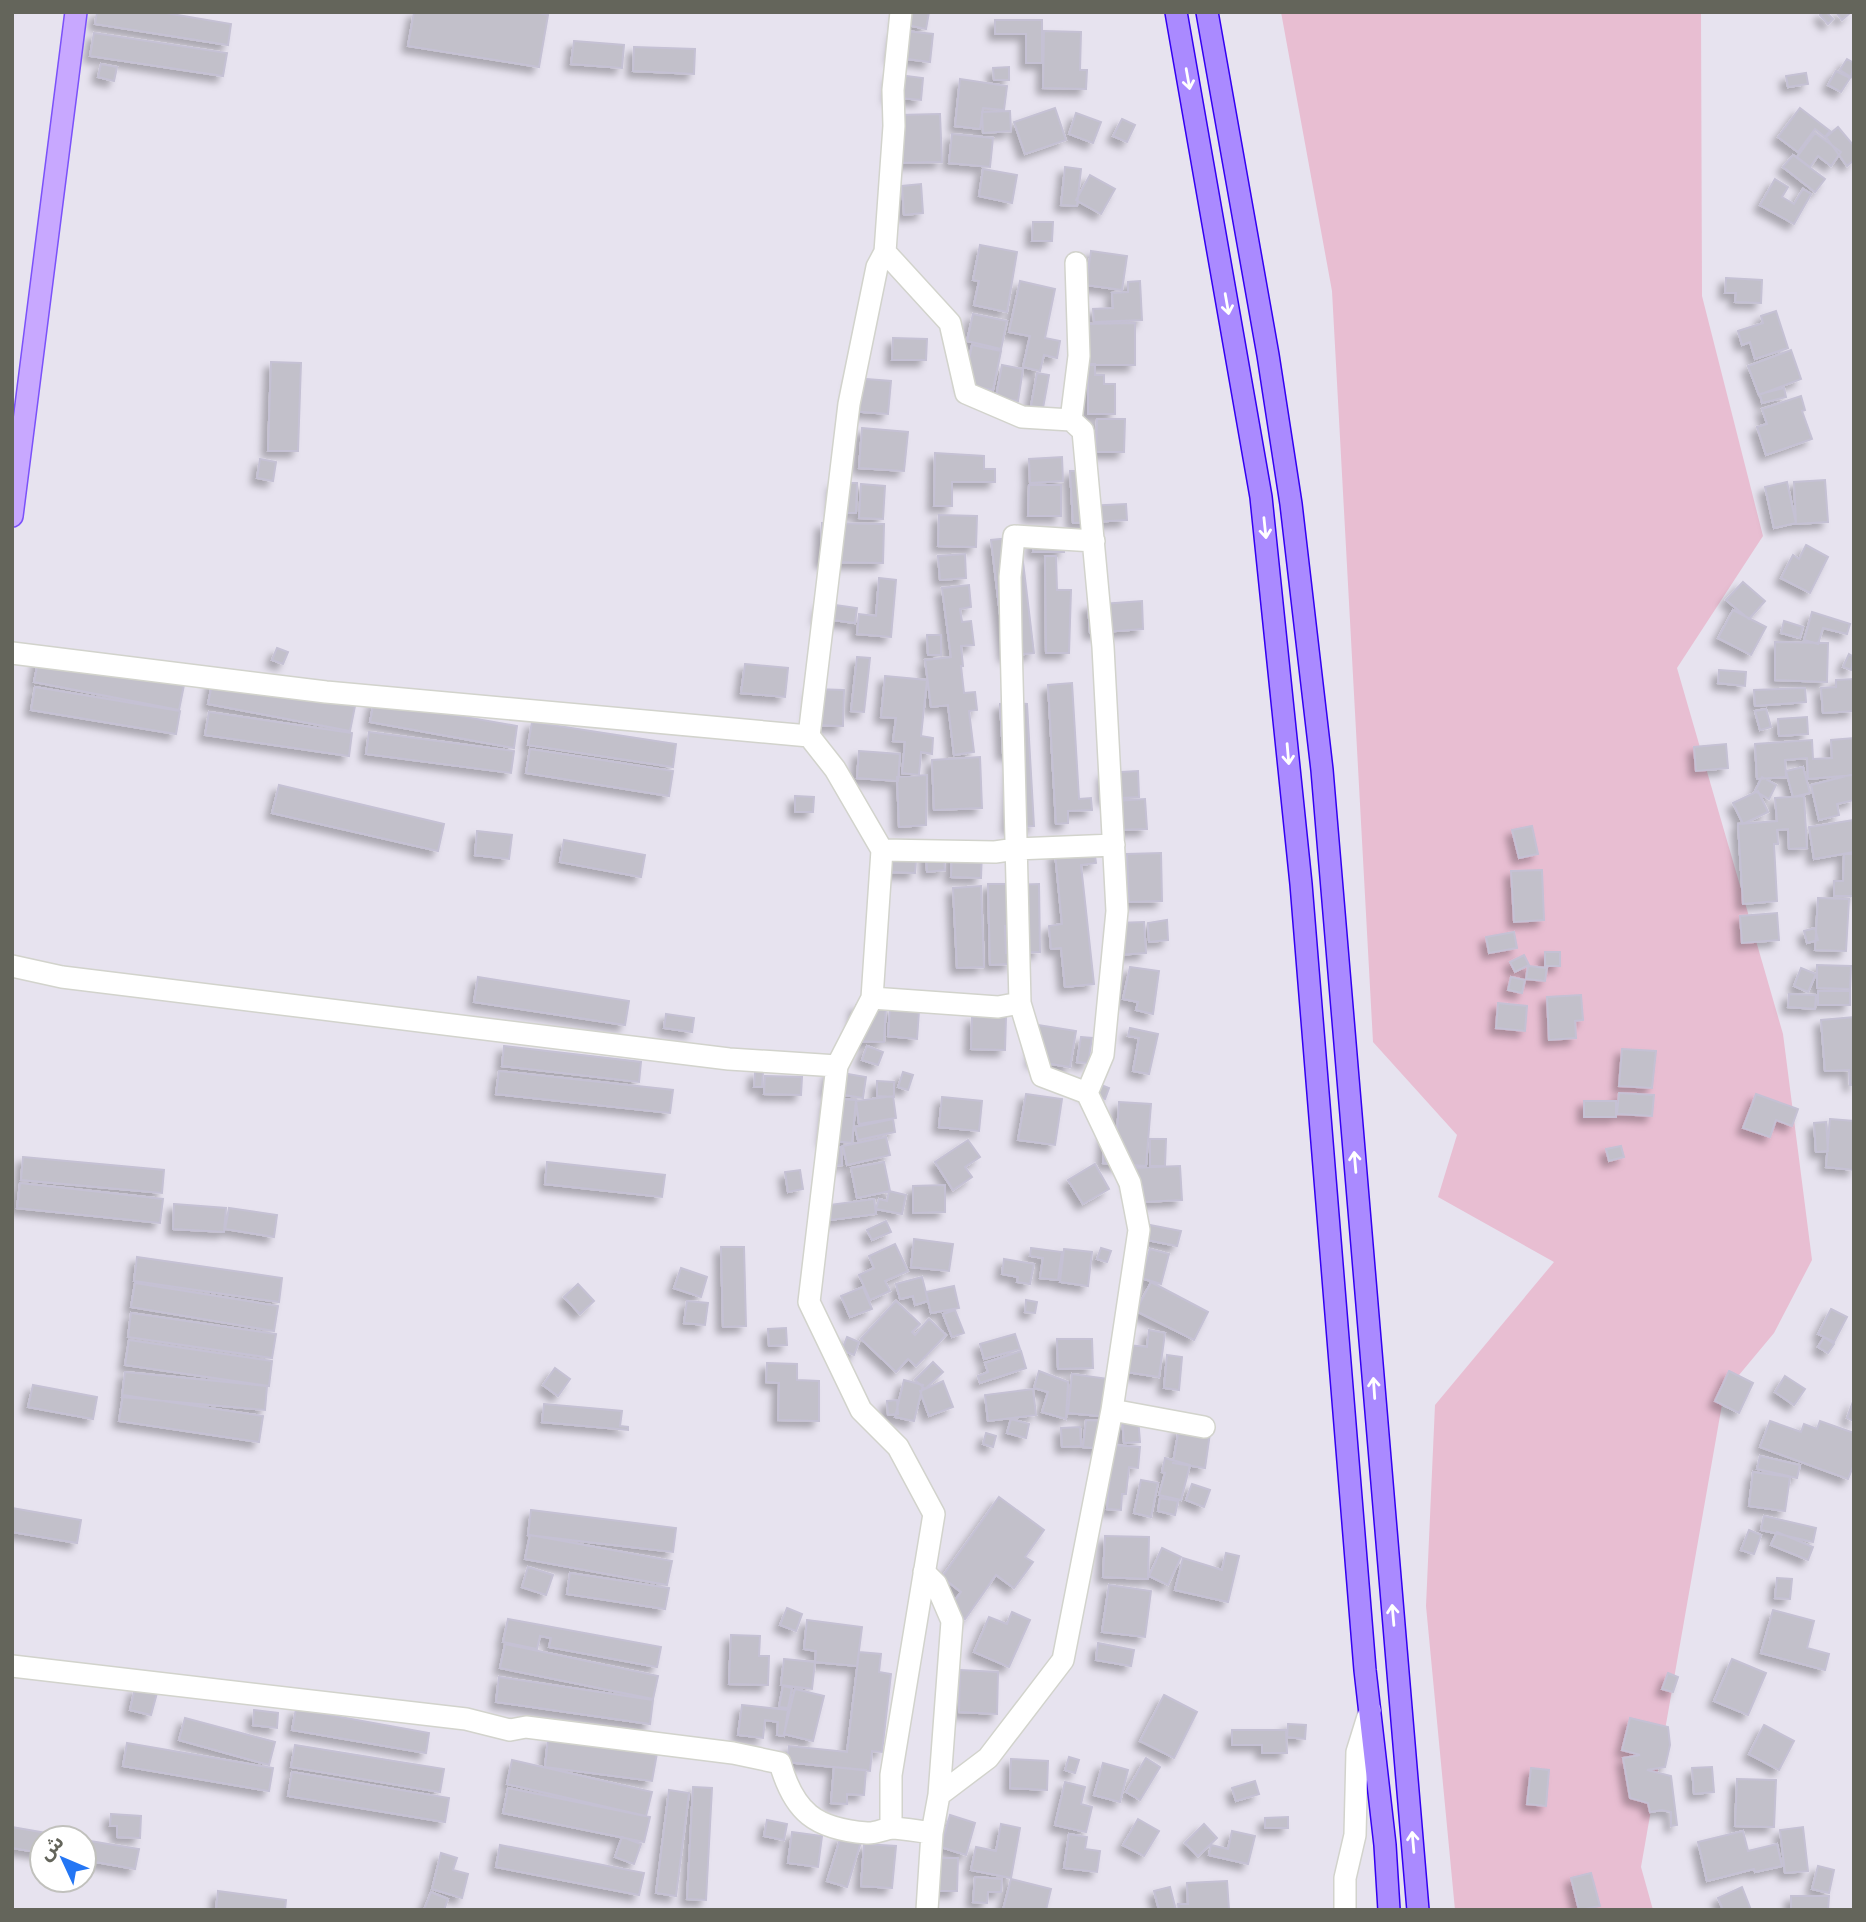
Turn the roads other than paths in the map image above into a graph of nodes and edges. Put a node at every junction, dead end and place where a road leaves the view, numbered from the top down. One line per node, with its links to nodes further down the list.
1 (76, 12): 8 (main road)
2 (901, 12): 5 (street)
3 (1176, 12): 25 (highway, one-way to 25)
4 (1207, 12): 32 (highway, one-way to 4)
5 (885, 252): 7 (street); 12 (street)
6 (1076, 263): 7 (street)
7 (1072, 420): 10 (street)
8 (15, 478): 9 (main road)
9 (12, 516)
10 (1094, 541): 13 (street); 14 (street)
11 (12, 653): 12 (street)
12 (809, 736): 15 (street)
13 (1114, 845): 14 (street); 20 (street)
14 (1016, 849): 15 (street); 18 (street)
15 (882, 850): 17 (street)
16 (12, 966): 19 (street)
17 (872, 998): 18 (street); 19 (street)
18 (1020, 1003): 20 (street)
19 (837, 1066): 23 (street)
20 (1087, 1093): 21 (street)
21 (1112, 1410): 22 (street); 26 (street)
22 (1204, 1426)
23 (925, 1572): 26 (street); 27 (street)
24 (12, 1665): 27 (street)
25 (1370, 1710): 30 (street); 31 (highway)
26 (939, 1795): 28 (street)
27 (891, 1828): 28 (street)
28 (932, 1833): 29 (street)
29 (927, 1910)
30 (1345, 1910)
31 (1389, 1910)
32 (1418, 1910)

